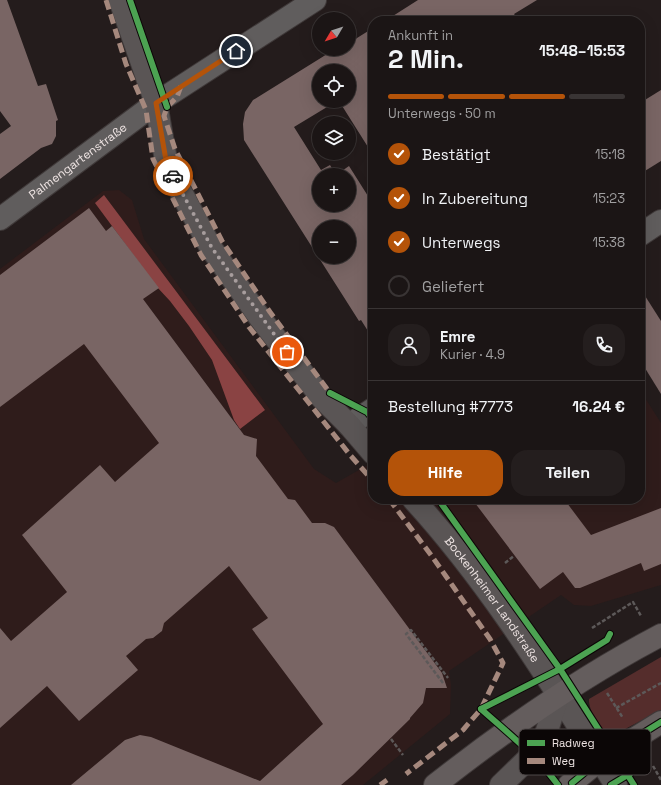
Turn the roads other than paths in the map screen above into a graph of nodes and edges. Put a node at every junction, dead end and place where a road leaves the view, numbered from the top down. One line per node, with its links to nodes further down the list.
1 (120, 0): 3 (main road)
2 (315, 0): 3 (street, Palmengartenstraße)
3 (156, 103): 4 (street, Palmengartenstraße); 8 (main road)
4 (0, 219)
5 (661, 221): 6 (street)
6 (645, 232)
7 (368, 413): 8 (street)
8 (349, 426): 9 (main road)
9 (368, 447)
10 (418, 504): 12 (main road, Bockenheimer Landstraße)
11 (661, 635): 12 (main road)
12 (558, 696): 14 (main road); 15 (main road, Bockenheimer Landstraße); 21 (main road)
13 (661, 722): 16 (main road)
14 (547, 729)
15 (580, 729)
16 (650, 729)
17 (519, 768): 22 (main road)
18 (582, 775): 20 (main road)
19 (610, 775): 23 (main road, Bockenheimer Landstraße)
20 (572, 784)
21 (435, 785)
22 (501, 785)
23 (616, 785)

